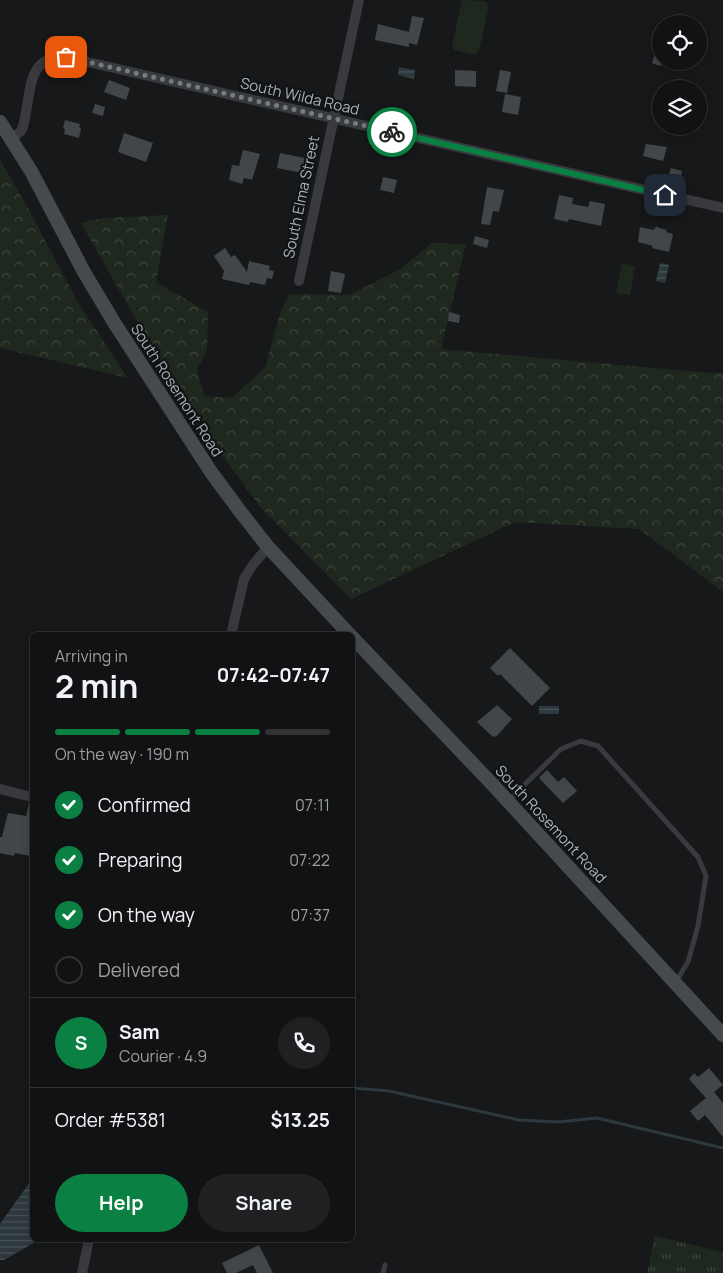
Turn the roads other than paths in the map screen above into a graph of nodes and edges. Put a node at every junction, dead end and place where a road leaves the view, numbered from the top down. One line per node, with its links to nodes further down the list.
1 (359, 0): 2 (street, South Elma Street)
2 (333, 119): 4 (street, South Wilda Road); 5 (street, South Wilda Road); 6 (street, South Elma Street)
3 (0, 122): 4 (main road, South Rosemont Road)
4 (12, 138): 7 (main road, South Rosemont Road)
5 (723, 208)
6 (299, 282)
7 (268, 547): 8 (street); 9 (main road, South Rosemont Road)
8 (231, 632)
9 (348, 632)
10 (355, 639): 13 (main road, South Rosemont Road)
11 (0, 789): 12 (street)
12 (30, 796)
13 (508, 801): 14 (main road, South Rosemont Road); 14 (lane)
14 (675, 983): 15 (main road, South Rosemont Road)
15 (723, 1035)
16 (89, 1242): 18 (street)
17 (385, 1265): 19 (lane)
18 (82, 1273)
19 (383, 1273)

